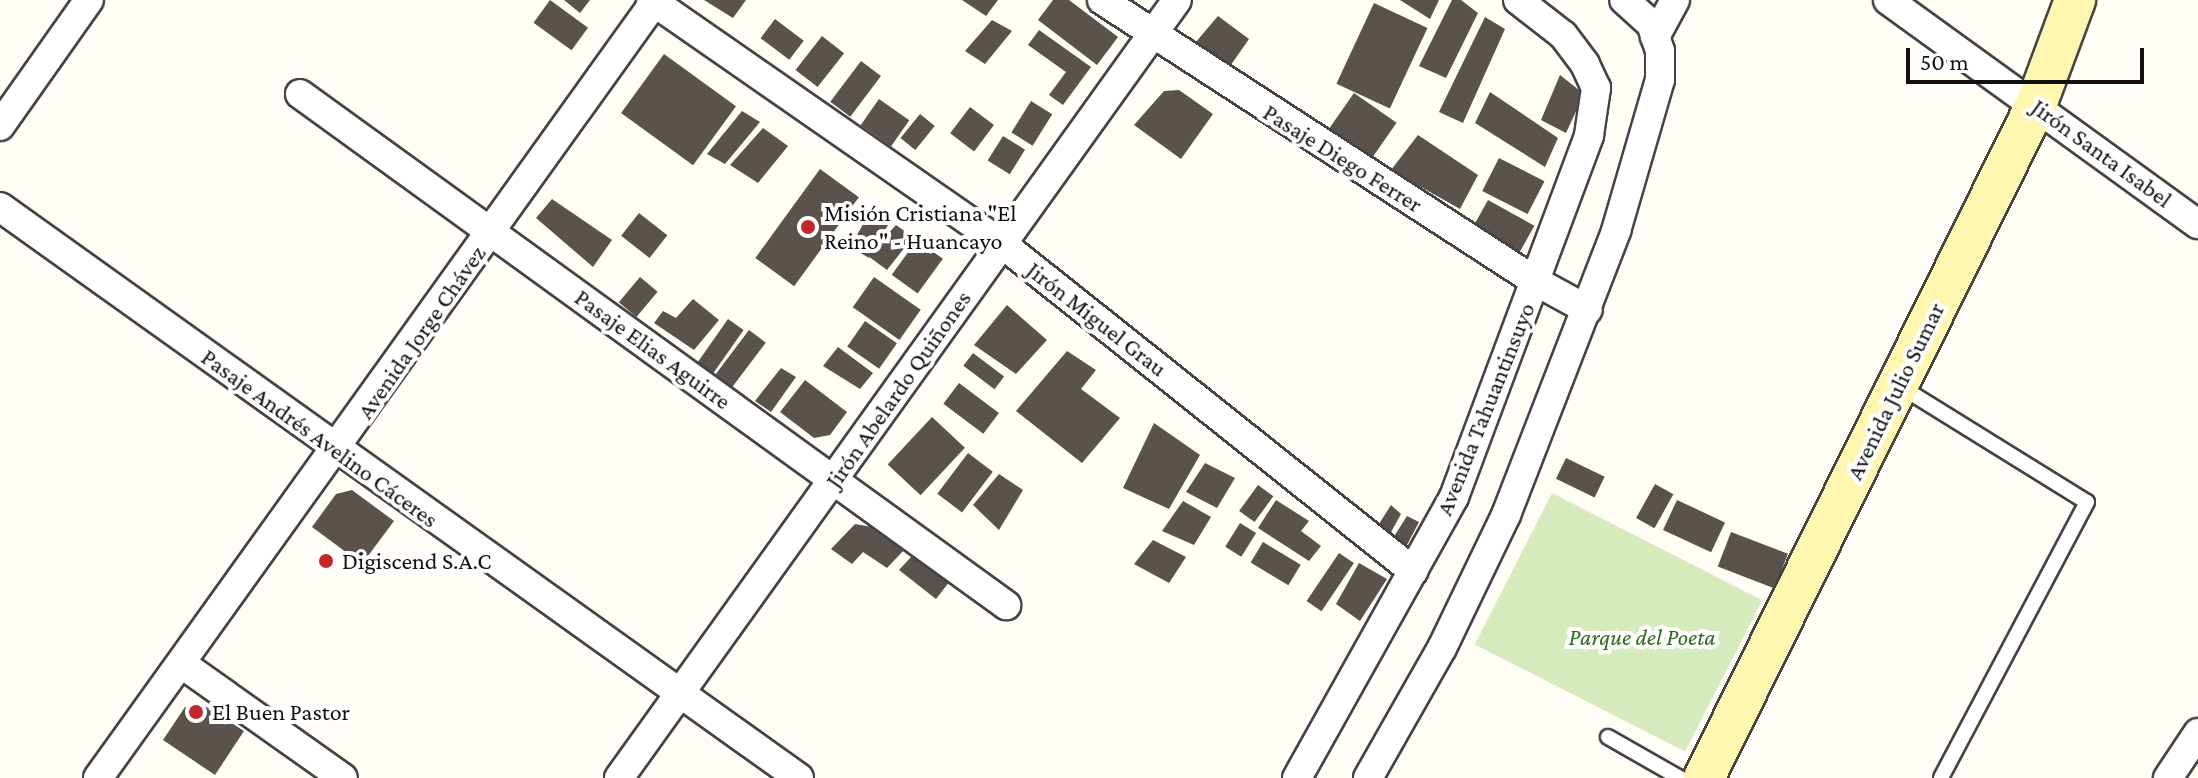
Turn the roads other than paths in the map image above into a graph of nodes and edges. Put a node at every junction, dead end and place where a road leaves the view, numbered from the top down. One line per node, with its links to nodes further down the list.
1 (89, 0): 14 (street)
2 (1102, 0): 10 (street, Pasaje Diego Ferrer)
3 (1177, 0): 10 (street, Jirón Abelardo Quiñones)
4 (1518, 0): 19 (street, Avenida Tahuantinsuyo)
5 (1624, 0): 11 (street)
6 (1675, 0): 11 (street)
7 (1888, 0): 13 (street, Jirón Santa Isabel)
8 (2075, 0): 13 (street, Avenida Julio Sumar)
9 (654, 1): 17 (street, Avenida Jorge Chávez); 18 (street, Jirón Miguel Grau)
10 (1151, 36): 18 (street, Jirón Abelardo Quiñones); 19 (street, Pasaje Diego Ferrer)
11 (1655, 37): 20 (street)
12 (300, 94): 17 (street, Pasaje Elias Aguirre)
13 (2036, 105): 16 (street, Jirón Santa Isabel); 21 (street, Avenida Julio Sumar)
14 (0, 126)
15 (0, 207): 22 (street, Pasaje Andrés Avelino Cáceres)
16 (2198, 224)
17 (491, 232): 22 (street, Avenida Jorge Chávez); 23 (street, Pasaje Elias Aguirre)
18 (1001, 243): 23 (street, Jirón Abelardo Quiñones); 24 (street, Jirón Miguel Grau)
19 (1535, 281): 20 (street, Pasaje Diego Ferrer); 24 (street, Avenida Tahuantinsuyo)
20 (1588, 310): 35 (street)
21 (1898, 385): 37 (street, Avenida Julio Sumar); 38 (lane)
22 (336, 451): 26 (street, Avenida Jorge Chávez); 27 (street, Pasaje Andrés Avelino Cáceres)
23 (834, 481): 25 (street, Pasaje Elias Aguirre); 27 (street, Jirón Abelardo Quiñones)
24 (1413, 571): 34 (street, Avenida Tahuantinsuyo)
25 (1006, 605)
26 (182, 664): 30 (street, Avenida Jorge Chávez); 31 (street)
27 (681, 696): 32 (street, Jirón Abelardo Quiñones); 33 (street, Pasaje Andrés Avelino Cáceres)
28 (2198, 733): 39 (street)
29 (1608, 737): 36 (lane)
30 (98, 778)
31 (343, 778)
32 (619, 778)
33 (799, 778)
34 (1297, 778)
35 (1368, 778)
36 (1680, 778)
37 (1704, 778)
38 (1941, 778)
39 (2168, 778)

